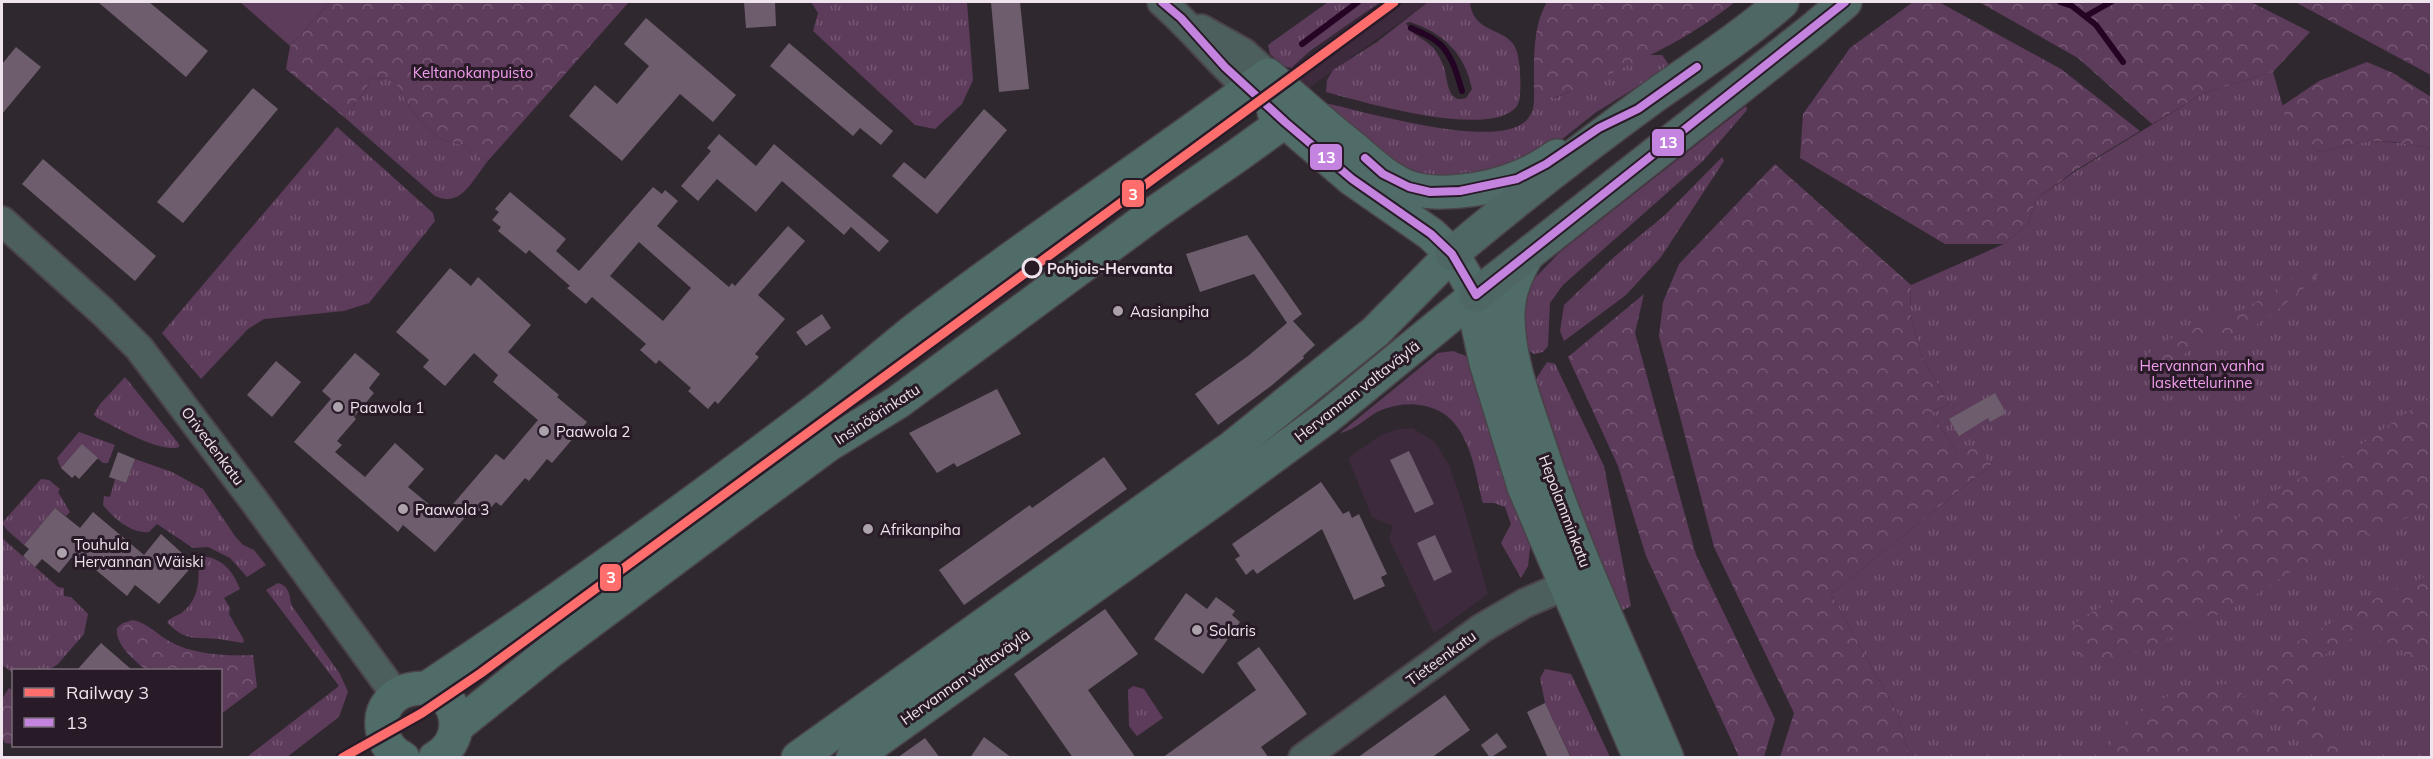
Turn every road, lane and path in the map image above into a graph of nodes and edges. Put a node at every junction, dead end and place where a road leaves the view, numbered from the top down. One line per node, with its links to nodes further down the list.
1 (1845, 2): 9 (highway, Hervannan valtaväylä)
2 (1774, 8): 5 (highway, Hervannan valtaväylä)
3 (1171, 10): 4 (street)
4 (1258, 82): 6 (main road); 12 (main road)
5 (1638, 109): 6 (main road); 8 (highway, Hervannan valtaväylä)
6 (1294, 115): 8 (main road); 13 (main road, Insinöörinkatu)
7 (2, 221): 12 (street, Orivedenkatu)
8 (1452, 254): 10 (main road); 15 (main road, Hervannan valtaväylä)
9 (1526, 257): 10 (highway, Hervannan valtaväylä); 11 (main road, Hepolamminkatu)
10 (1476, 295): 11 (main road, Hepolamminkatu); 16 (main road, Hervannan valtaväylä)
11 (1577, 580): 17 (street, Tieteenkatu); 18 (main road, Hepolamminkatu); 19 (main road, Hepolamminkatu)
12 (411, 692): 13 (main road); 14 (main road)
13 (444, 749)
14 (389, 753)
15 (798, 758)
16 (853, 758)
17 (1303, 758)
18 (1640, 758)
19 (1667, 758)

